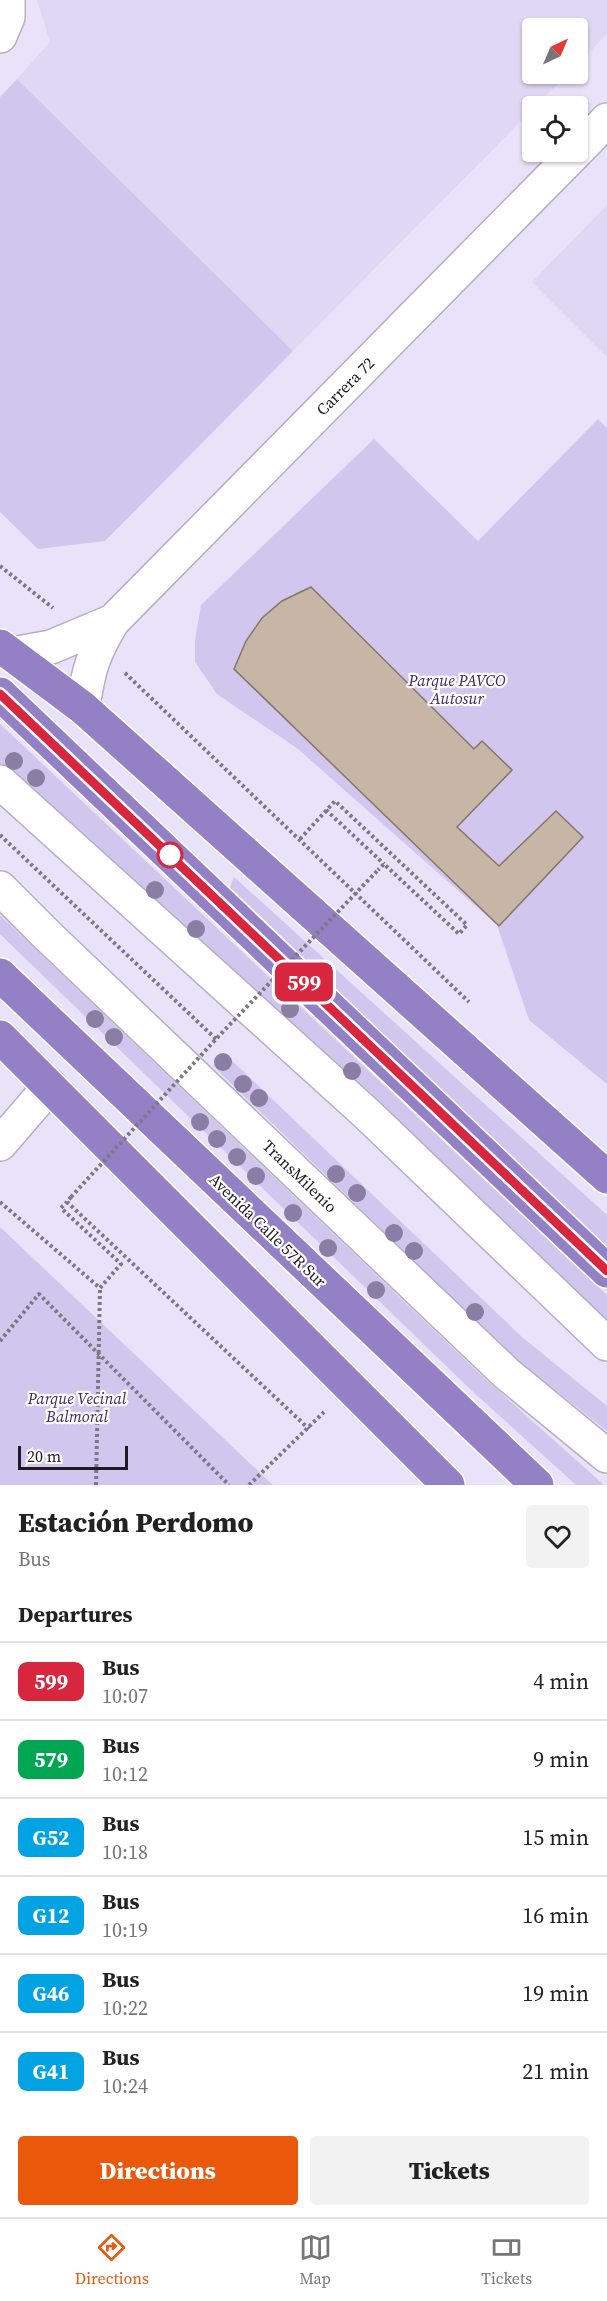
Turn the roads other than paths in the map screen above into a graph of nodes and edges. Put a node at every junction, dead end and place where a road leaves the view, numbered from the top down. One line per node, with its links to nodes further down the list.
1 (8, 0): 2 (street)
2 (0, 36)
3 (607, 120): 4 (street, Carrera 72)
4 (588, 140)
5 (566, 162): 6 (street, Carrera 72)
6 (113, 621): 7 (street, Carrera 72); 9 (street, Carrera 72)
7 (6, 650): 9 (highway)
8 (0, 694): 17 (highway)
9 (83, 708): 16 (highway)
10 (0, 782): 18 (street)
11 (0, 888): 19 (street, TransMilenio)
12 (0, 975): 21 (highway, Avenida Calle 57R Sur)
13 (0, 1037): 14 (highway)
14 (50, 1086): 15 (street); 20 (highway)
15 (0, 1144)
16 (607, 1177)
17 (601, 1266)
18 (607, 1344)
19 (607, 1456)
20 (448, 1485)
21 (537, 1485)

